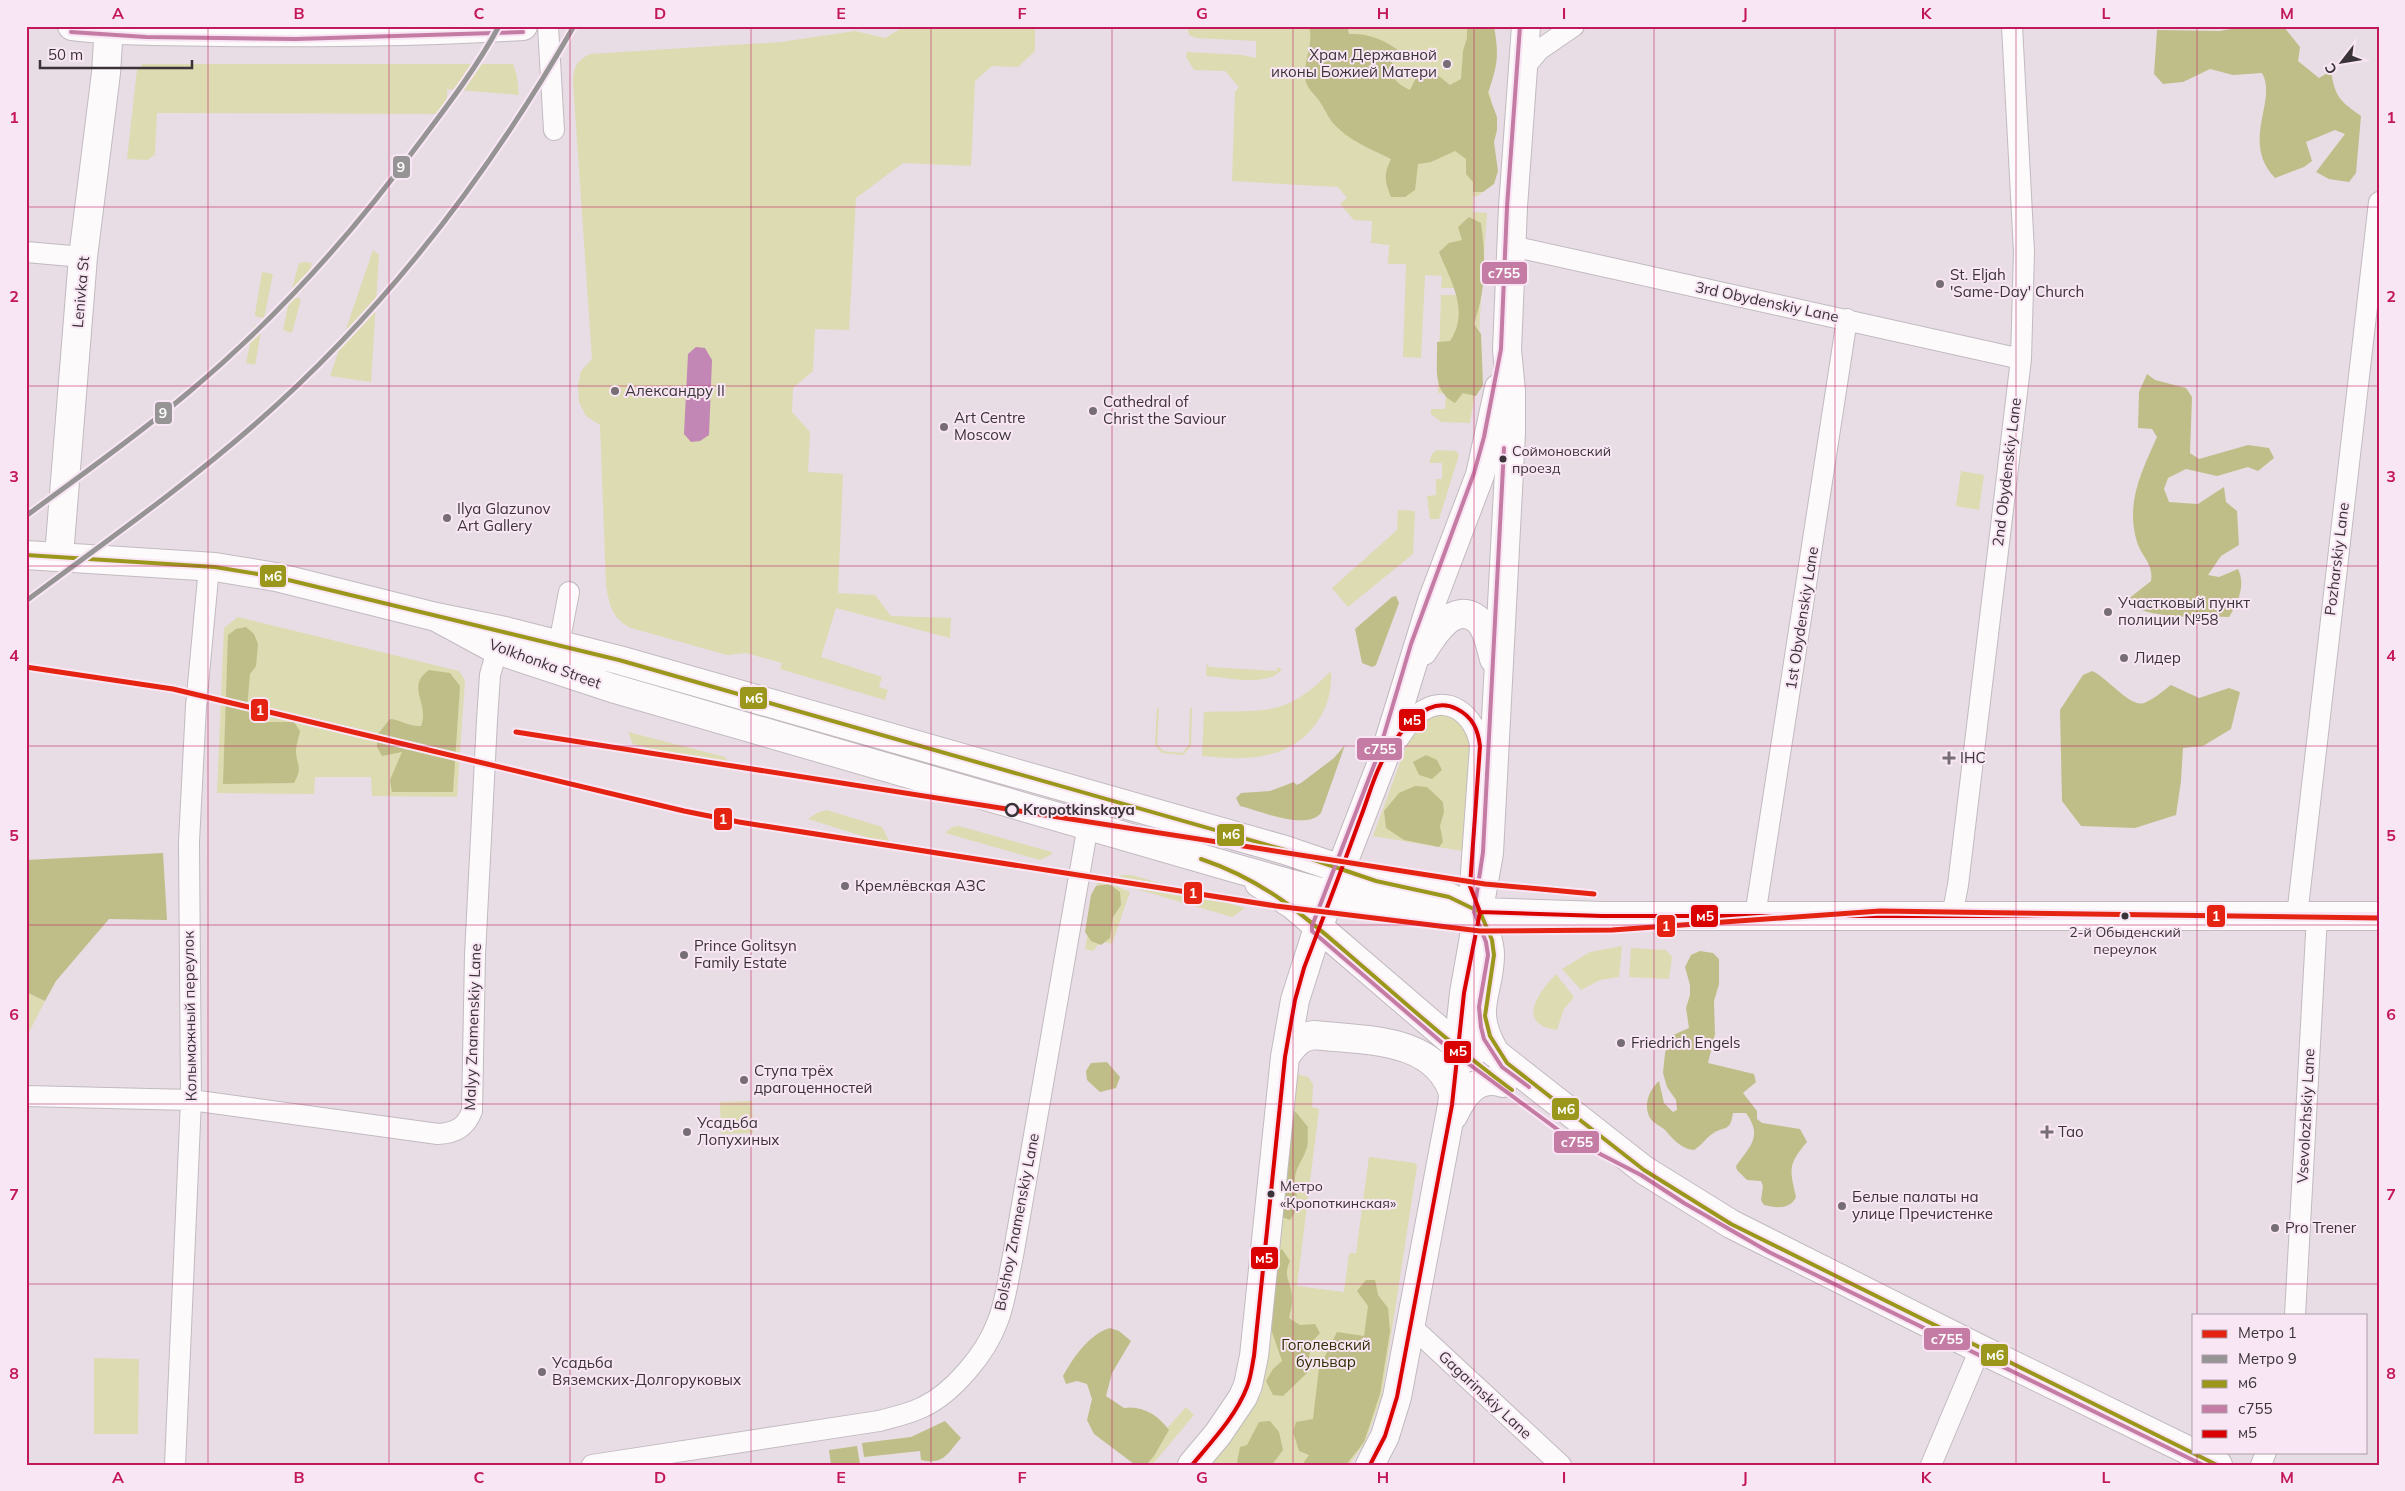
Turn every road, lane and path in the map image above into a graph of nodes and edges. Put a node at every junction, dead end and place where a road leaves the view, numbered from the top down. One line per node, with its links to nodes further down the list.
1 (72, 26): 7 (main road)
2 (523, 26): 7 (main road)
3 (548, 26): 9 (street)
4 (1526, 26): 8 (main road)
5 (1574, 26): 8 (street)
6 (2012, 26): 16 (street, 2nd Obydenskiy Lane)
7 (109, 28): 13 (main road, Lenivka St)
8 (1524, 68): 11 (main road)
9 (554, 130)
10 (2379, 202): 34 (street, Pozharskiy Lane)
11 (1512, 246): 14 (street, 3rd Obydenskiy Lane); 15 (main road)
12 (26, 252): 13 (street)
13 (83, 257): 18 (main road, Lenivka St)
14 (1848, 319): 16 (street, 3rd Obydenskiy Lane); 32 (street, 1st Obydenskiy Lane)
15 (1506, 350): 24 (main road); 25 (main road)
16 (2021, 360): 33 (street, 2nd Obydenskiy Lane)
17 (26, 555): 18 (main road)
18 (59, 556): 19 (main road)
19 (209, 567): 21 (main road); 43 (street, Колымажный переулок)
20 (569, 592): 22 (street)
21 (436, 617): 22 (main road, Volkhonka Street); 23 (main road, Volkhonka Street)
22 (559, 644): 29 (main road, Volkhonka Street)
23 (497, 650): 27 (main road, Volkhonka Street); 43 (street, Malyy Znamenskiy Lane)
24 (1498, 672): 25 (main road); 31 (main road)
25 (1409, 674): 26 (main road)
26 (1384, 758): 29 (main road); 31 (street)
27 (1088, 825): 28 (main road, Volkhonka Street); 51 (street, Bolshoy Znamenskiy Lane)
28 (1232, 867): 30 (main road, Volkhonka Street); 36 (main road)
29 (1340, 869): 30 (main road); 31 (main road, Volkhonka Street)
30 (1331, 895): 31 (main road, Volkhonka Street); 36 (main road)
31 (1480, 912): 32 (main road, Volkhonka Street); 37 (main road); 40 (street)
32 (1755, 916): 33 (main road, Volkhonka Street)
33 (1952, 916): 34 (main road, Volkhonka Street)
34 (2307, 916): 35 (main road, Volkhonka Street); 45 (street, Vsevolozhskiy Lane)
35 (2379, 916)
36 (1318, 928): 38 (main road); 39 (main road)
37 (1464, 993): 38 (main road); 40 (main road)
38 (1458, 1048): 40 (main road); 42 (main road)
39 (1285, 1057): 42 (main road); 52 (main road)
40 (1505, 1073): 44 (main road); 47 (main road)
41 (26, 1096): 43 (street)
42 (1454, 1096): 44 (main road)
43 (191, 1100): 50 (street, Колымажный переулок)
44 (1448, 1129): 46 (main road)
45 (2295, 1314)
46 (1410, 1325): 53 (main road); 54 (street, Gagarinskiy Lane)
47 (1980, 1349): 48 (main road); 55 (street)
48 (2192, 1452)
49 (2195, 1454): 56 (main road)
50 (175, 1465)
51 (592, 1465)
52 (1192, 1465)
53 (1370, 1465)
54 (1560, 1465)
55 (1931, 1465)
56 (2218, 1465)

